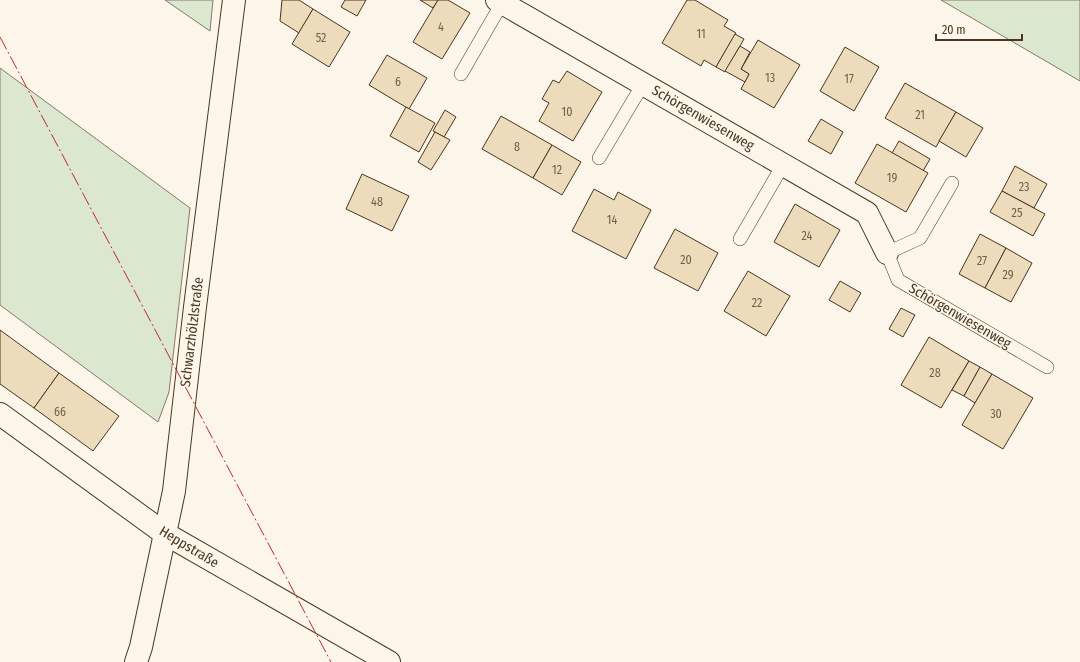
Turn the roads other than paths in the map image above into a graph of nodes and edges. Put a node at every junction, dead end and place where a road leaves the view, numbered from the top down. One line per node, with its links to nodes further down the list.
1 (234, 0): 12 (street, Schwarzhölzlstraße)
2 (500, 1): 3 (lane, Schörgenwiesenweg); 4 (street, Schörgenwiesenweg)
3 (461, 74)
4 (643, 84): 5 (lane, Schörgenwiesenweg); 6 (street, Schörgenwiesenweg)
5 (599, 158)
6 (783, 165): 8 (lane); 9 (street, Schörgenwiesenweg)
7 (952, 183): 9 (lane)
8 (740, 239)
9 (887, 253): 10 (lane, Schörgenwiesenweg)
10 (1047, 367)
11 (0, 414): 12 (street, Heppstraße)
12 (164, 533): 13 (street, Schwarzhölzlstraße); 15 (street, Heppstraße)
13 (138, 654): 14 (street)
14 (121, 662)
15 (389, 662)

